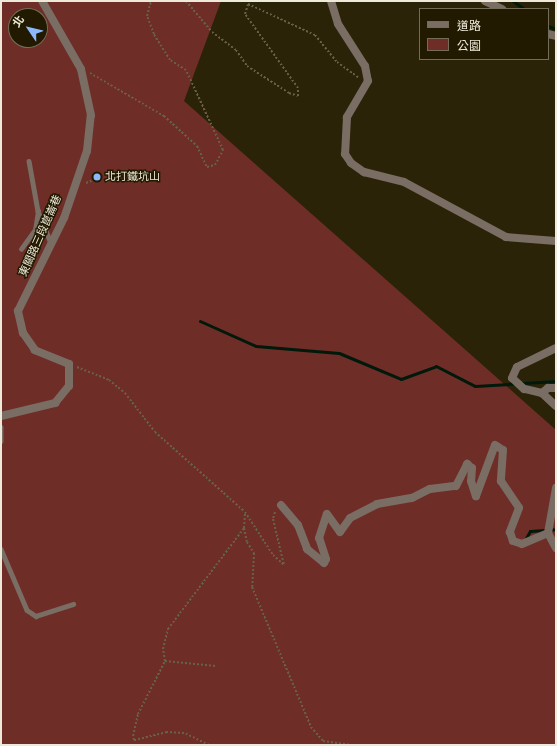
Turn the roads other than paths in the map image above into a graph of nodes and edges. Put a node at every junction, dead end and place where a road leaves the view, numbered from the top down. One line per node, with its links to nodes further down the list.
1 (42, 1): 8 (street, 東關路三段崑崙巷)
2 (331, 1): 7 (street)
3 (485, 1): 4 (street)
4 (500, 8)
5 (29, 162): 6 (lane)
6 (38, 211): 8 (lane); 9 (lane)
7 (556, 241)
8 (51, 244): 14 (street, 東關路三段崑崙巷)
9 (21, 249)
10 (556, 348): 12 (street)
11 (556, 388): 12 (street)
12 (542, 393): 13 (street)
13 (556, 406)
14 (1, 416)
15 (1, 427): 16 (lane)
16 (1, 441)
17 (556, 488): 19 (street)
18 (281, 505): 19 (street)
19 (548, 533): 20 (street)
20 (556, 548)
21 (1, 549): 22 (lane)
22 (73, 604)

